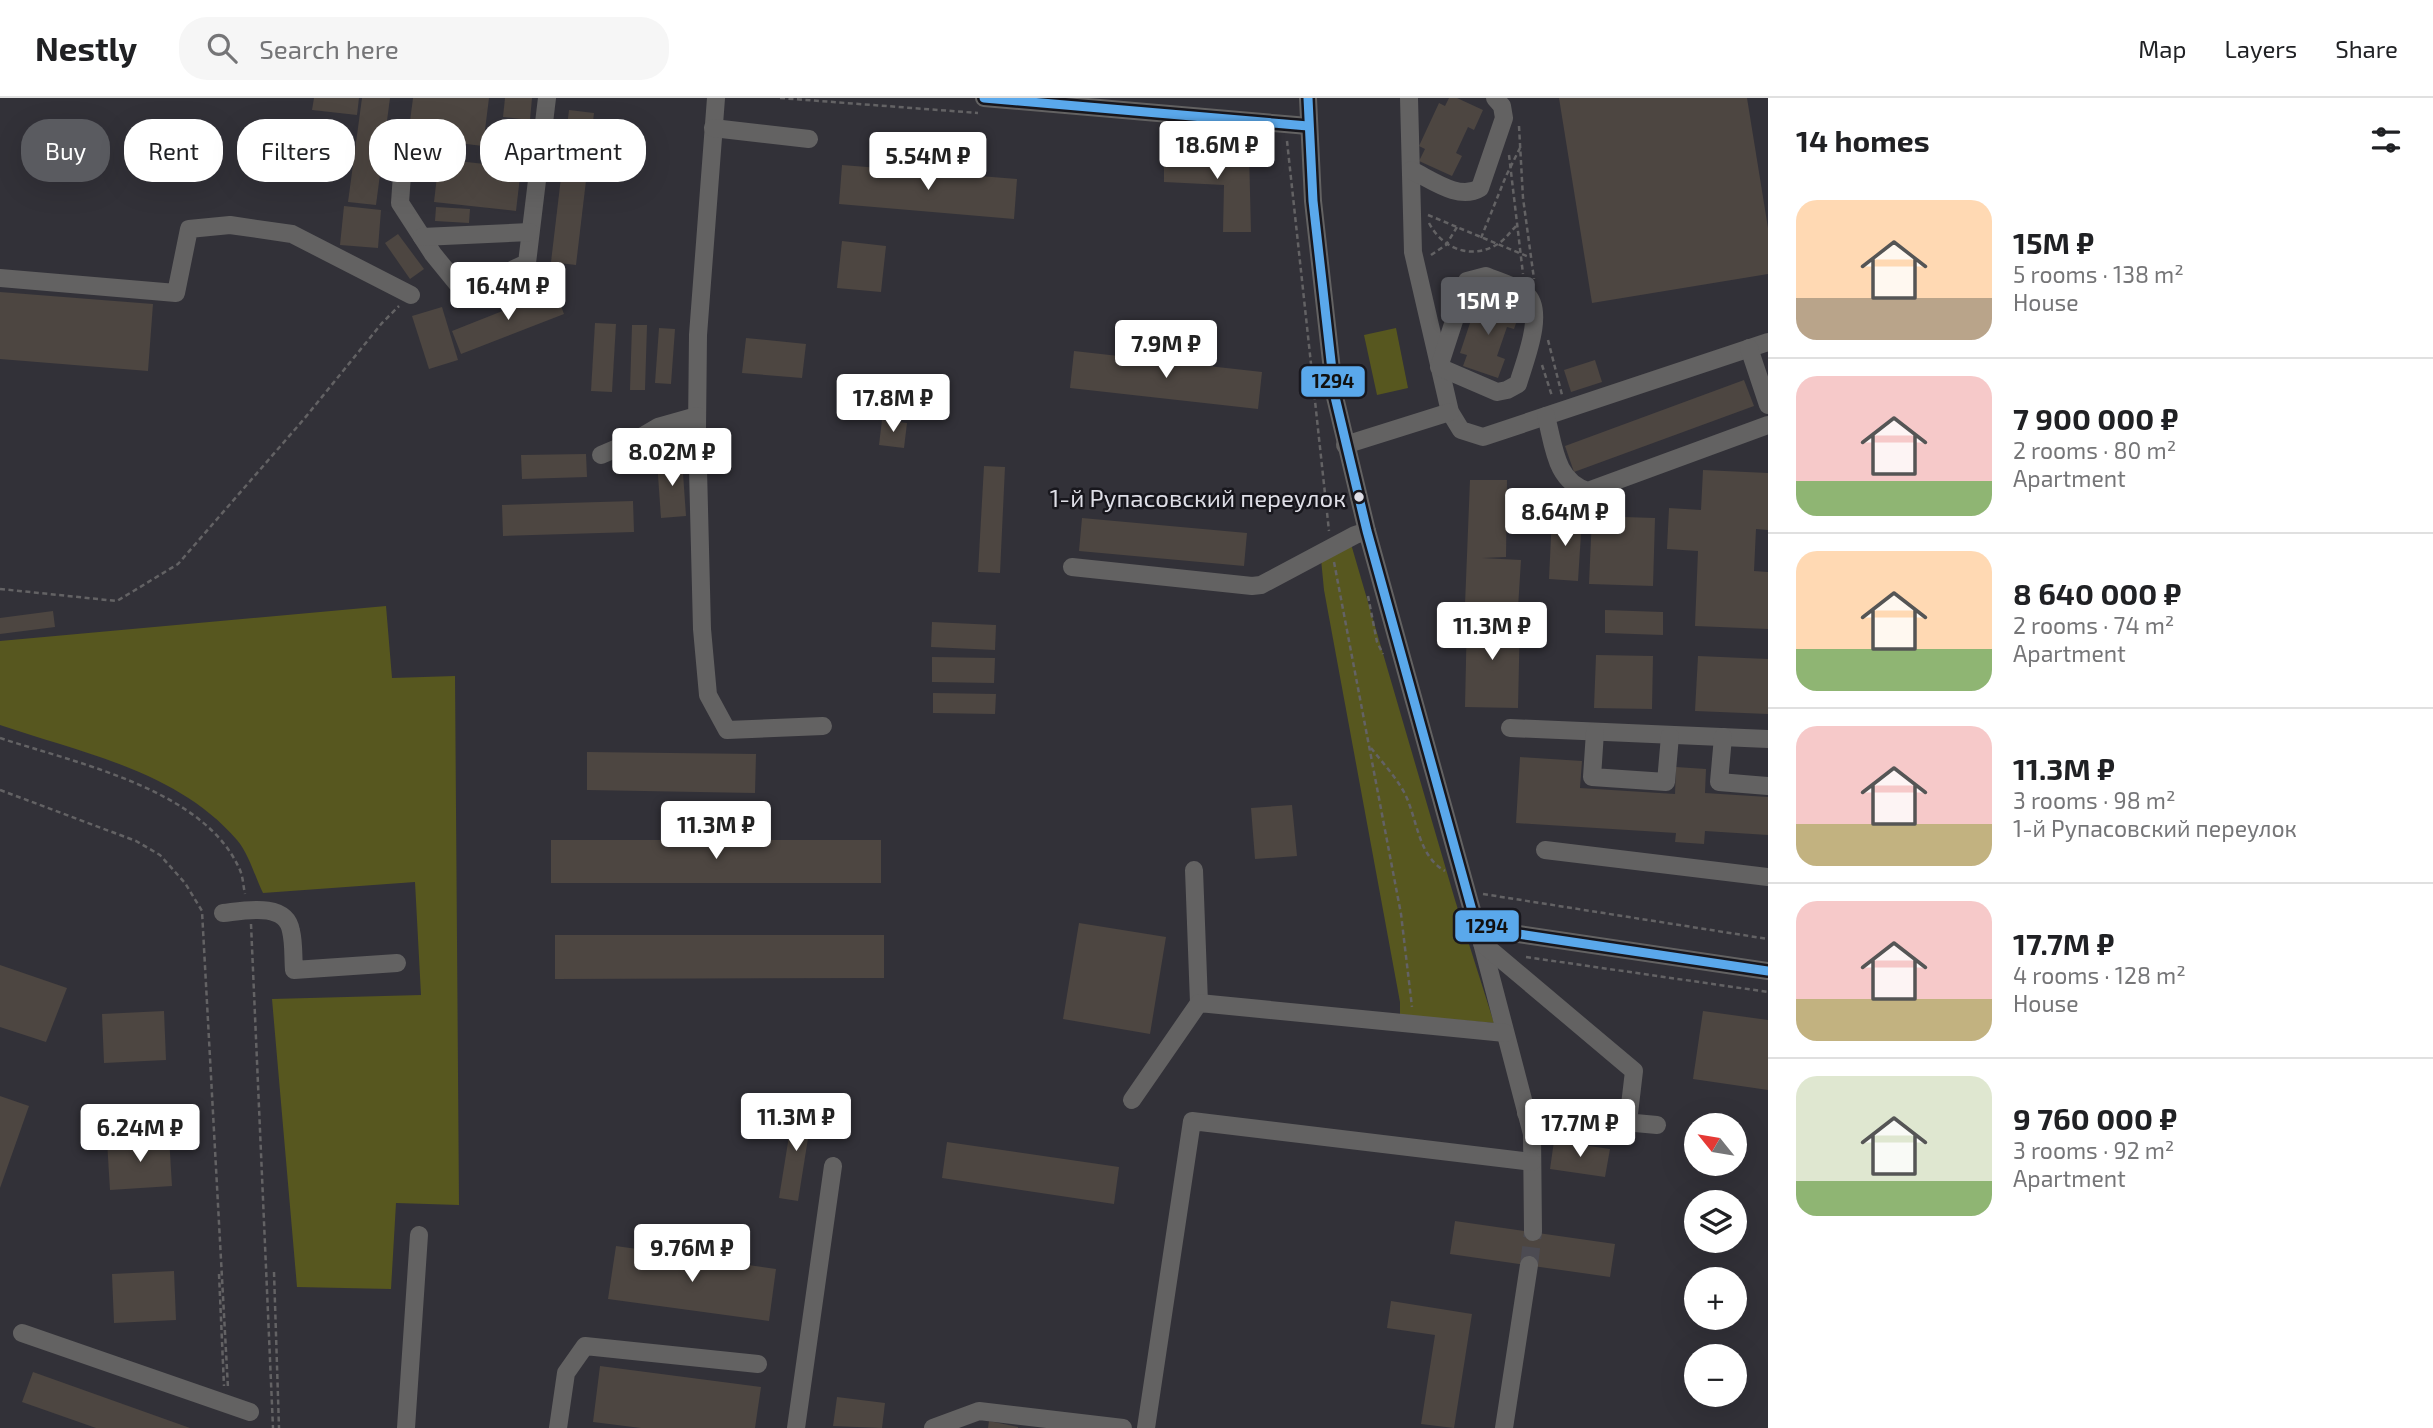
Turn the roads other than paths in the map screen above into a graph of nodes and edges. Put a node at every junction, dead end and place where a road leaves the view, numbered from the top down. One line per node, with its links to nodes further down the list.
1 (547, 98): 14 (street)
2 (716, 98): 9 (street)
3 (1308, 98): 8 (street)
4 (1409, 98): 10 (street)
5 (1424, 98): 10 (street)
6 (1495, 98): 12 (street)
7 (984, 106): 8 (street)
8 (1308, 126): 26 (street)
9 (713, 128): 11 (street); 24 (street)
10 (1410, 130): 12 (street)
11 (809, 139)
12 (1411, 170): 20 (street)
13 (401, 182): 15 (street)
14 (530, 232): 15 (street); 15 (street)
15 (422, 237)
16 (0, 278): 17 (street)
17 (411, 295)
18 (1768, 342): 19 (street)
19 (1749, 348): 21 (street); 23 (street)
20 (1439, 367): 20 (street); 22 (street)
21 (1768, 405)
22 (1450, 412): 23 (street); 26 (street)
23 (1556, 413): 25 (street)
24 (697, 416): 27 (street); 30 (street)
25 (1768, 425)
26 (1345, 445): 28 (street)
27 (601, 455)
28 (1367, 531): 29 (street); 41 (street)
29 (1072, 567)
30 (823, 726)
31 (1510, 728): 32 (street)
32 (1595, 732): 33 (street); 33 (street)
33 (1670, 736): 34 (street)
34 (1723, 737): 35 (street); 36 (street)
35 (1768, 739)
36 (1768, 786)
37 (1545, 850): 39 (street)
38 (1194, 870): 45 (street)
39 (1768, 877)
40 (223, 913): 43 (street)
41 (1482, 924): 42 (street); 44 (street)
42 (1482, 943): 46 (street); 49 (street)
43 (397, 963)
44 (1768, 971)
45 (1199, 1003): 46 (street); 47 (street)
46 (1505, 1033): 48 (street)
47 (1132, 1100)
48 (1526, 1113): 49 (street); 51 (street)
49 (1628, 1122): 50 (street)
50 (1657, 1125)
51 (1532, 1161): 53 (street); 64 (street)
52 (832, 1166): 61 (street)
53 (1533, 1232)
54 (419, 1235): 59 (street)
55 (1528, 1265): 65 (street)
56 (22, 1333): 58 (street)
57 (758, 1364): 60 (street)
58 (250, 1412)
59 (406, 1428)
60 (558, 1428)
61 (796, 1428)
62 (933, 1428): 63 (street)
63 (1123, 1428)
64 (1146, 1428)
65 (1504, 1428)

